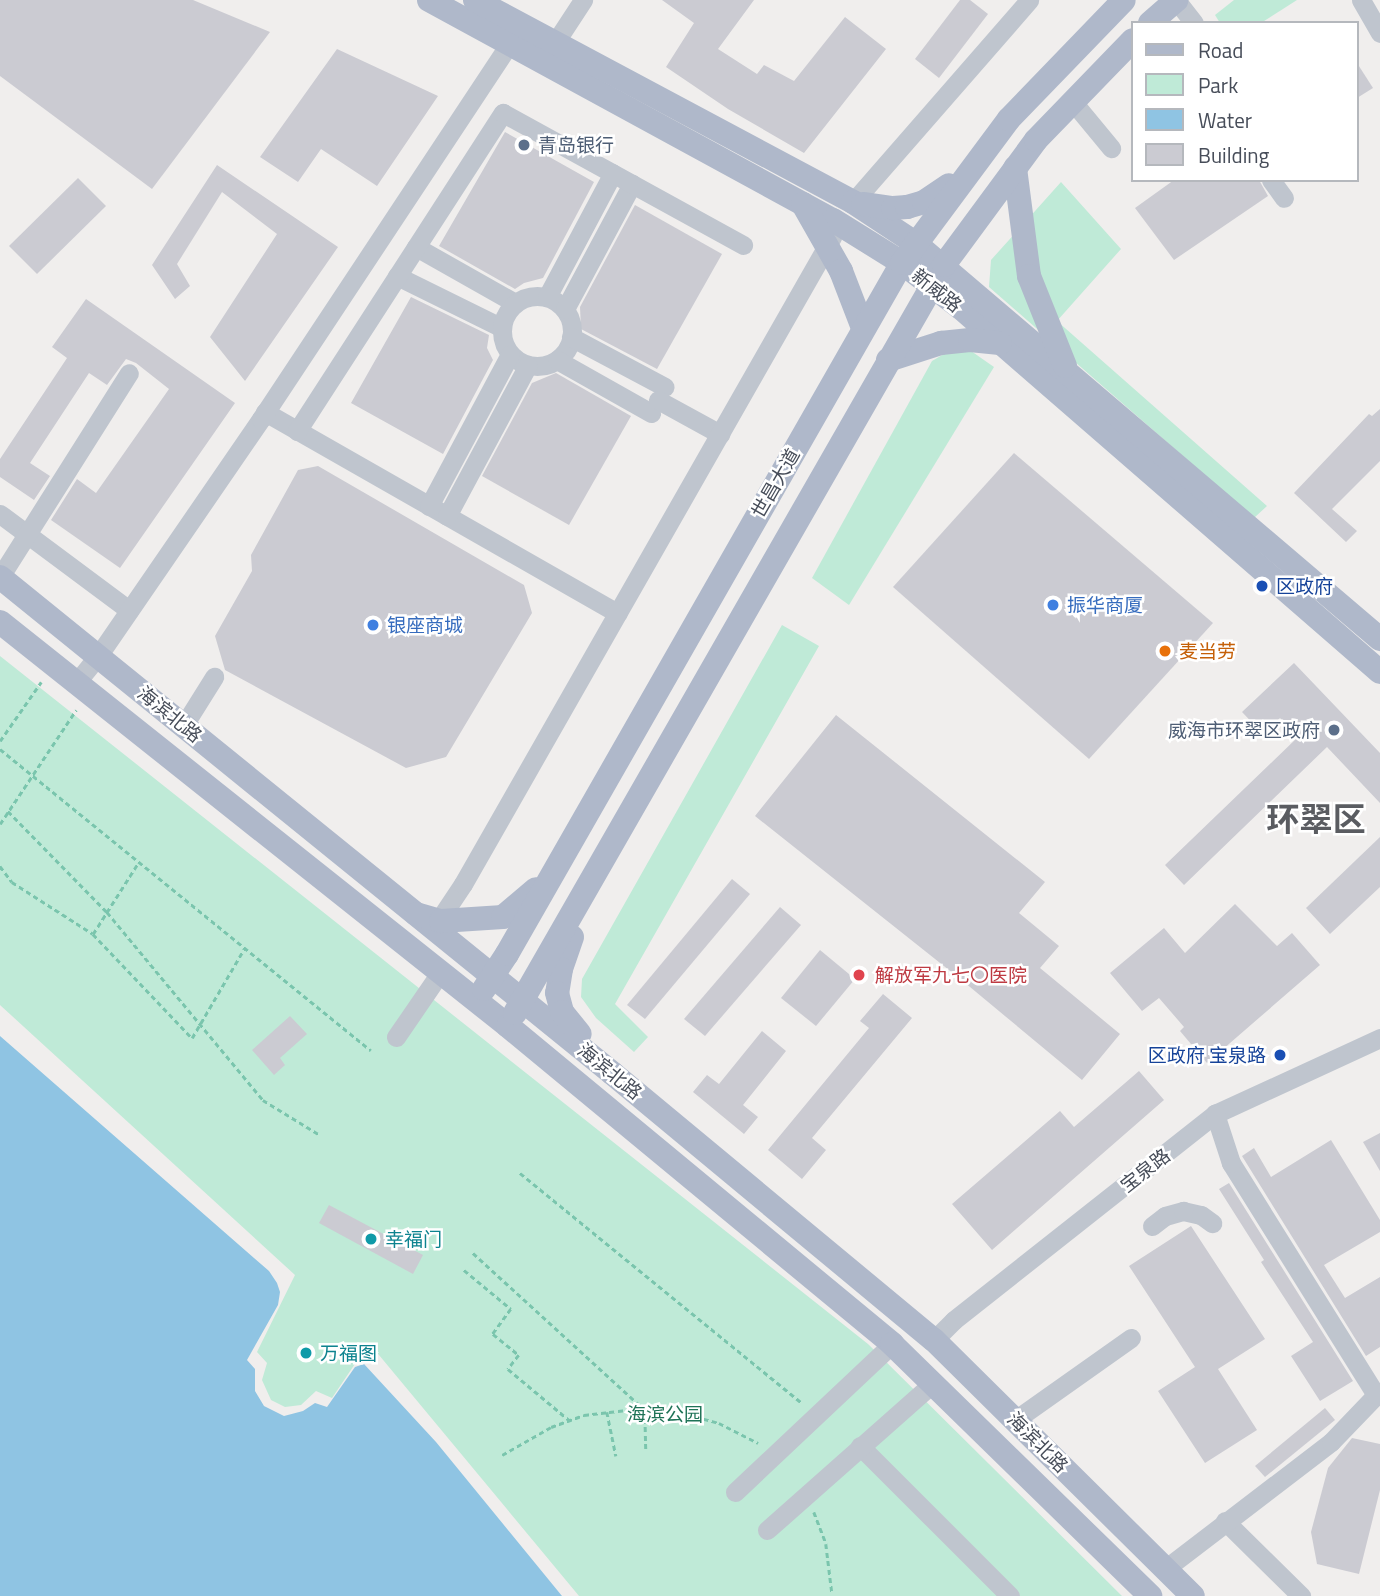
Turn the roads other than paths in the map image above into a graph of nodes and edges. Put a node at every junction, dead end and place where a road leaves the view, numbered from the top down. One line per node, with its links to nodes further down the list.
1 (429, 0): 11 (main road, 新威路)
2 (475, 0): 11 (main road, 新威路)
3 (583, 0): 13 (street)
4 (1029, 0): 22 (street)
5 (1124, 0): 16 (main road, 世昌大道)
6 (1176, 0): 8 (main road); 9 (street)
7 (1361, 0): 10 (street)
8 (1152, 21)
9 (1192, 21)
10 (1380, 33)
11 (516, 34): 13 (main road, 新威路); 45 (street)
12 (1132, 41): 14 (main road, 世昌大道)
13 (549, 52): 22 (main road, 新威路); 23 (main road, 新威路)
14 (1073, 102): 15 (street); 17 (main road, 世昌大道)
15 (1111, 148)
16 (972, 168): 22 (main road); 28 (main road, 世昌大道)
17 (1015, 168): 29 (main road, 世昌大道); 42 (main road)
18 (613, 173): 20 (street); 27 (street); 31 (street)
19 (1272, 182): 21 (street)
20 (632, 184): 25 (street); 33 (street)
21 (1284, 198)
22 (853, 202): 28 (main road, 新威路)
23 (803, 204): 24 (main road, 新威路); 26 (main road)
24 (840, 224): 26 (street); 28 (main road, 新威路)
25 (743, 245)
26 (827, 246): 35 (main road); 47 (street)
27 (416, 247): 30 (street); 32 (street)
28 (909, 253): 29 (main road, 新威路); 35 (main road, 世昌大道)
29 (938, 275): 37 (main road, 新威路); 40 (main road, 世昌大道); 42 (main road, 新威路)
30 (397, 276): 34 (street); 46 (street)
31 (547, 297): 32 (street); 33 (street)
32 (515, 303): 34 (street)
33 (565, 309): 36 (street)
34 (502, 328): 38 (street)
35 (863, 328): 62 (main road, 世昌大道)
36 (571, 337): 39 (street); 44 (street)
37 (1000, 342): 40 (main road); 58 (main road, 新威路)
38 (510, 354): 41 (street); 48 (street)
39 (557, 360): 41 (street); 44 (street)
40 (888, 360): 63 (main road, 世昌大道)
41 (528, 365): 50 (street)
42 (1067, 370): 56 (main road, 新威路)
43 (129, 373): 51 (street)
44 (658, 400): 47 (street)
45 (265, 412): 46 (street); 53 (street)
46 (297, 431): 48 (street)
47 (720, 434): 54 (street)
48 (429, 506): 50 (street)
49 (0, 514): 51 (street)
50 (447, 516): 54 (street)
51 (27, 534): 52 (street); 53 (street)
52 (0, 577): 57 (main road, 海滨北路)
53 (129, 610): 57 (street)
54 (618, 613): 64 (street)
55 (0, 622): 60 (main road, 海滨北路)
56 (1380, 639)
57 (98, 656): 60 (street); 61 (main road, 海滨北路)
58 (1380, 672)
59 (214, 677): 61 (street)
60 (82, 688): 65 (main road, 海滨北路)
61 (184, 725): 64 (main road, 海滨北路)
62 (563, 856): 64 (main road); 66 (main road, 世昌大道)
63 (592, 884): 67 (main road, 世昌大道); 72 (main road)
64 (437, 925): 66 (main road, 海滨北路)
65 (440, 972): 68 (main road, 海滨北路); 70 (street)
66 (492, 977): 67 (main road, 海滨北路); 68 (main road, 世昌大道)
67 (522, 1000): 69 (main road, 世昌大道); 72 (main road, 海滨北路)
68 (476, 1002): 69 (main road, 海滨北路)
69 (508, 1026): 78 (main road, 海滨北路)
70 (396, 1037)
71 (1380, 1038): 73 (street, 宝泉路)
72 (612, 1073): 77 (main road, 海滨北路)
73 (1215, 1114): 77 (street, 宝泉路); 83 (street)
74 (1212, 1223): 75 (street)
75 (1152, 1226)
76 (1131, 1338): 80 (street)
77 (934, 1340): 80 (main road, 海滨北路)
78 (892, 1344): 79 (main road, 海滨北路); 82 (street)
79 (934, 1382): 81 (street); 87 (main road, 海滨北路)
80 (1015, 1420): 85 (main road, 海滨北路)
81 (860, 1446): 84 (street); 86 (street)
82 (735, 1492)
83 (1225, 1521): 85 (street); 89 (street)
84 (767, 1530)
85 (1165, 1569): 88 (main road, 海滨北路)
86 (1010, 1596)
87 (1150, 1596)
88 (1193, 1596)
89 (1301, 1596)

